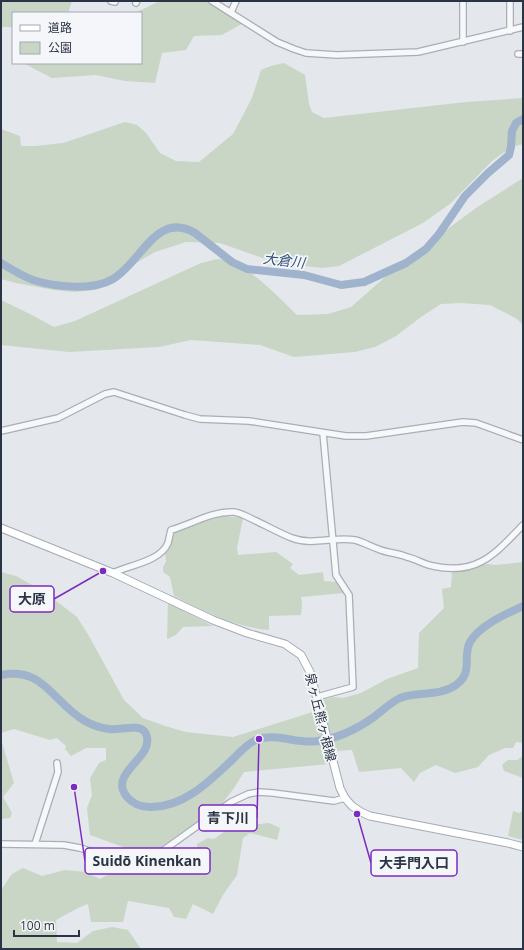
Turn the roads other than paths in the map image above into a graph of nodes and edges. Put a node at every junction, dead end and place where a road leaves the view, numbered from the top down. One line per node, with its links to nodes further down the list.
1 (212, 1): 5 (street)
2 (236, 1): 5 (street)
3 (464, 1): 8 (street)
4 (510, 1): 7 (street)
5 (231, 12): 8 (street)
6 (523, 27): 7 (street)
7 (510, 31): 8 (street)
8 (463, 42)
9 (1, 431): 10 (street)
10 (323, 433): 11 (street); 14 (street)
11 (523, 440)
12 (523, 525): 14 (street)
13 (1, 528): 15 (main road, 泉ヶ丘熊ヶ根線)
14 (333, 540): 15 (street); 16 (street)
15 (113, 573): 16 (main road, 泉ヶ丘熊ヶ根線)
16 (317, 697): 18 (main road, 泉ヶ丘熊ヶ根線)
17 (57, 763): 20 (street)
18 (345, 798): 20 (street); 21 (main road, 泉ヶ丘熊ヶ根線)
19 (1, 844): 20 (street)
20 (34, 844)
21 (523, 847)

